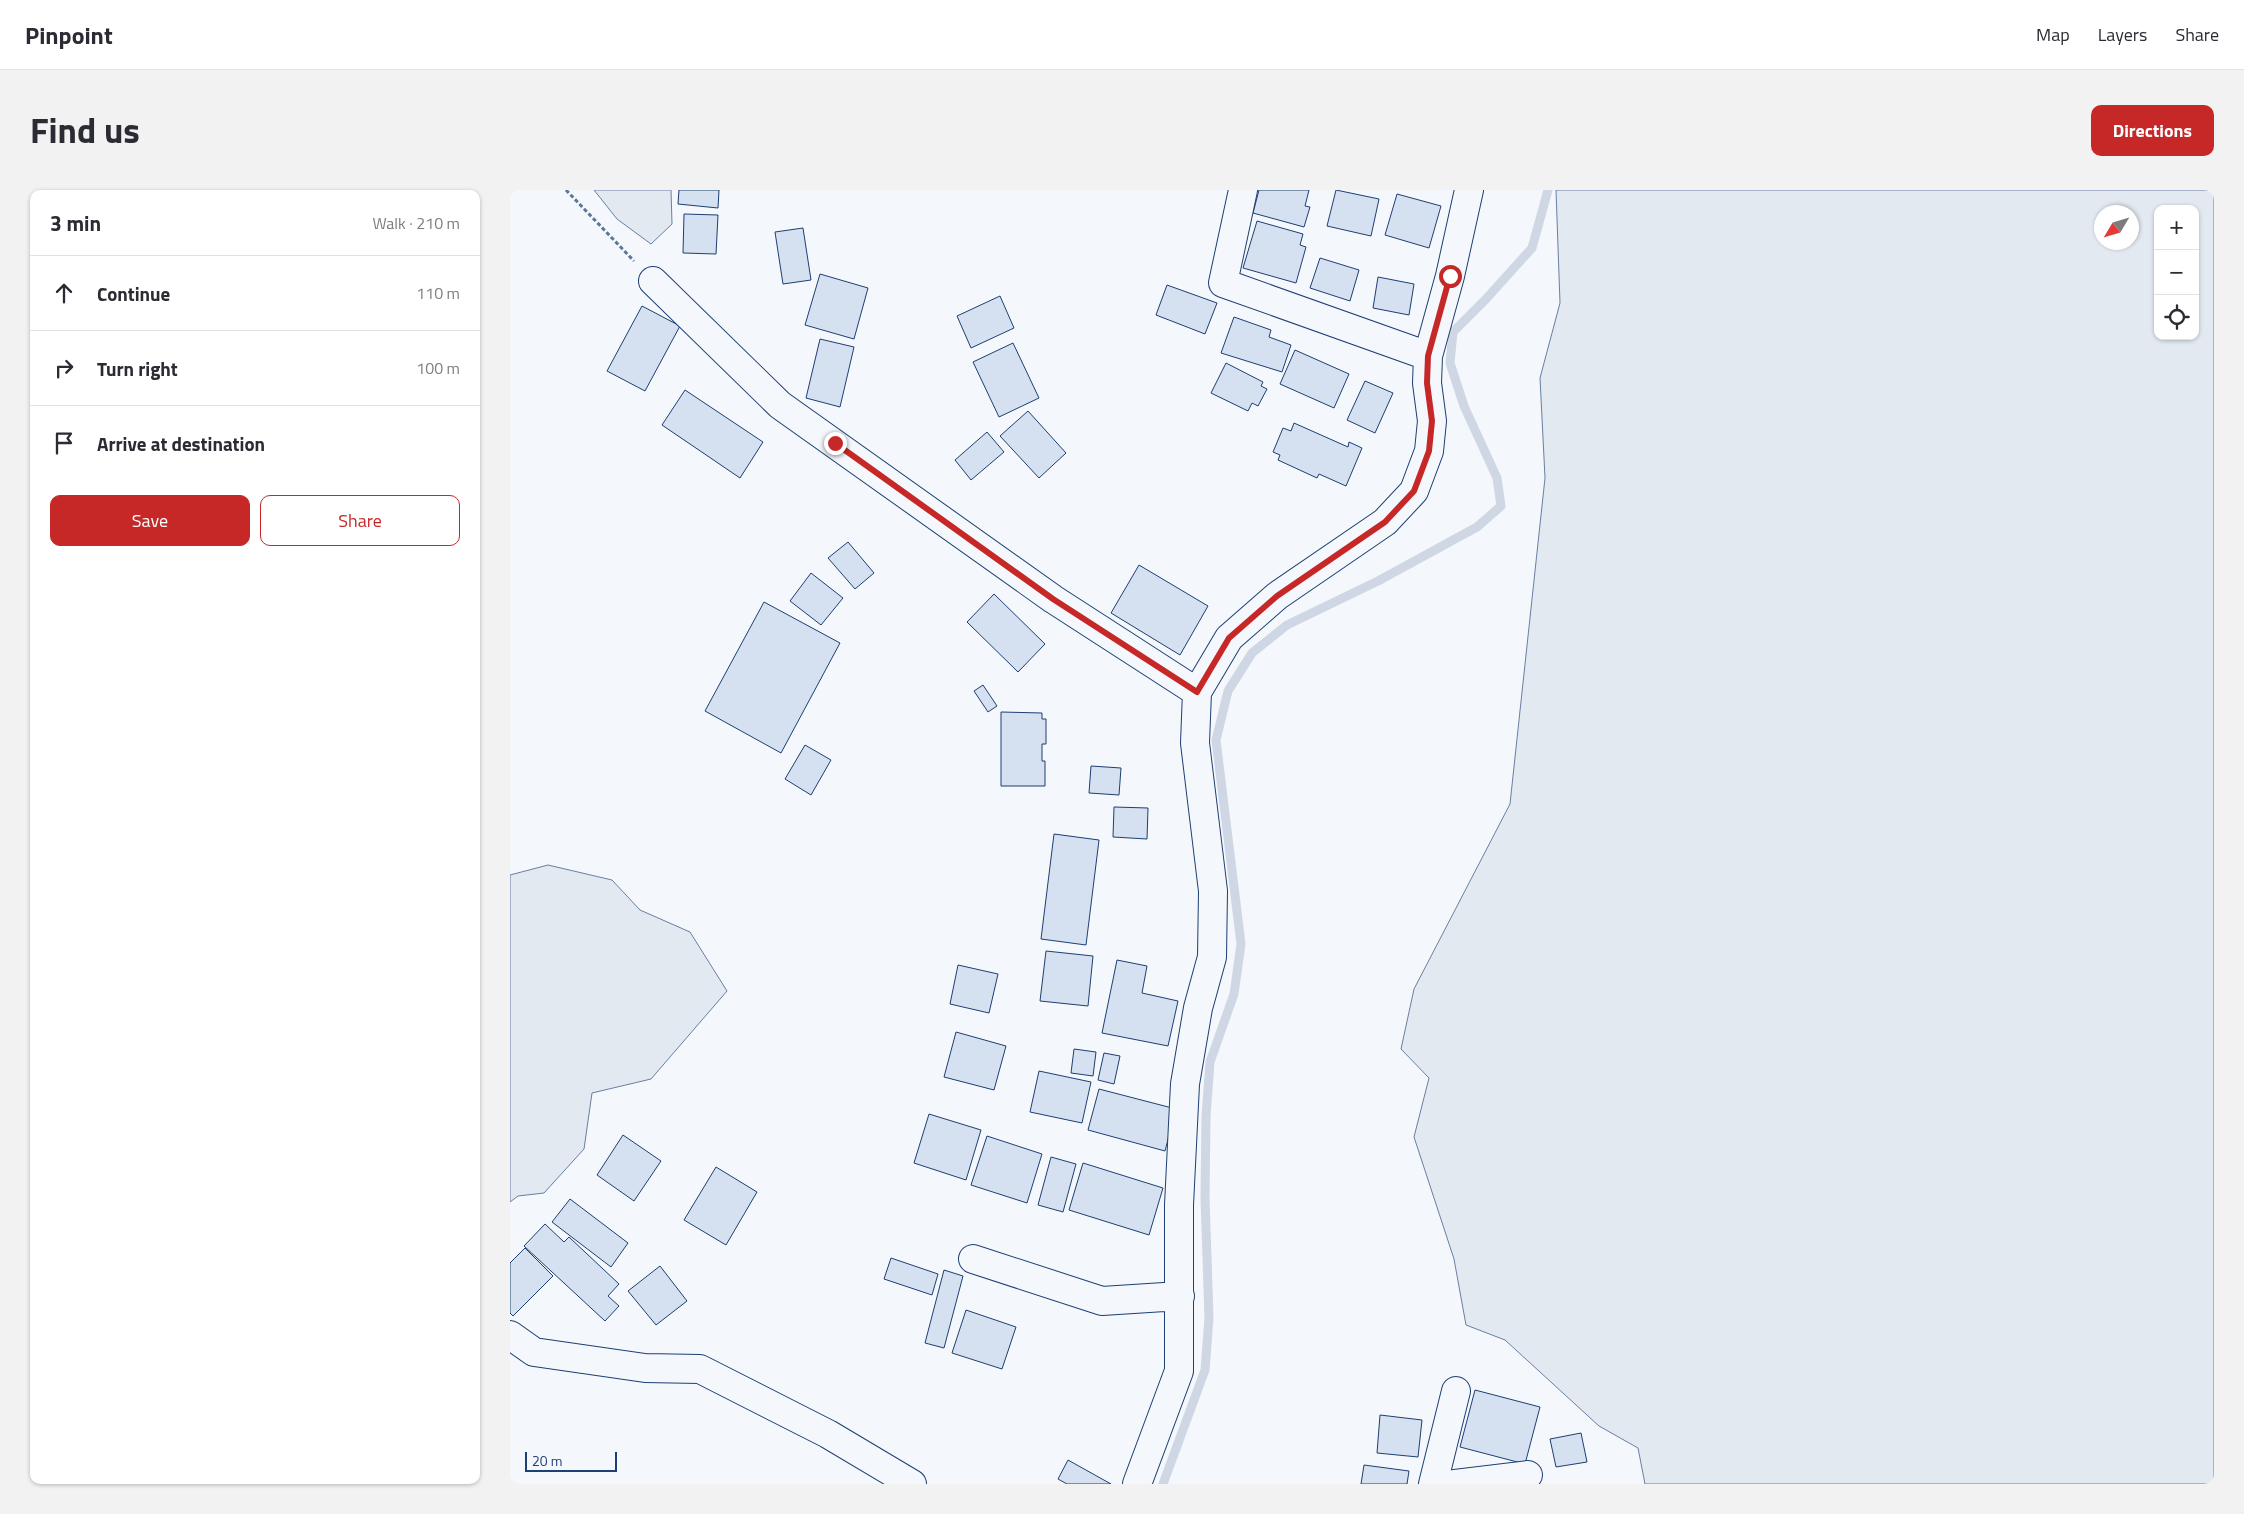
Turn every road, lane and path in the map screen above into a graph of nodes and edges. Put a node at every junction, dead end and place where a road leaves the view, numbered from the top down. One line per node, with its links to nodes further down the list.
1 (566, 190): 4 (path)
2 (1243, 190): 5 (street)
3 (1470, 190): 5 (street)
4 (653, 281): 6 (street)
5 (1428, 356): 6 (street)
6 (1197, 692): 8 (street)
7 (973, 1259): 8 (street)
8 (1180, 1296): 13 (street)
9 (510, 1335): 12 (street)
10 (1456, 1391): 14 (street)
11 (1528, 1476): 15 (street)
12 (912, 1484)
13 (1137, 1484)
14 (1433, 1484)
15 (1455, 1484)

